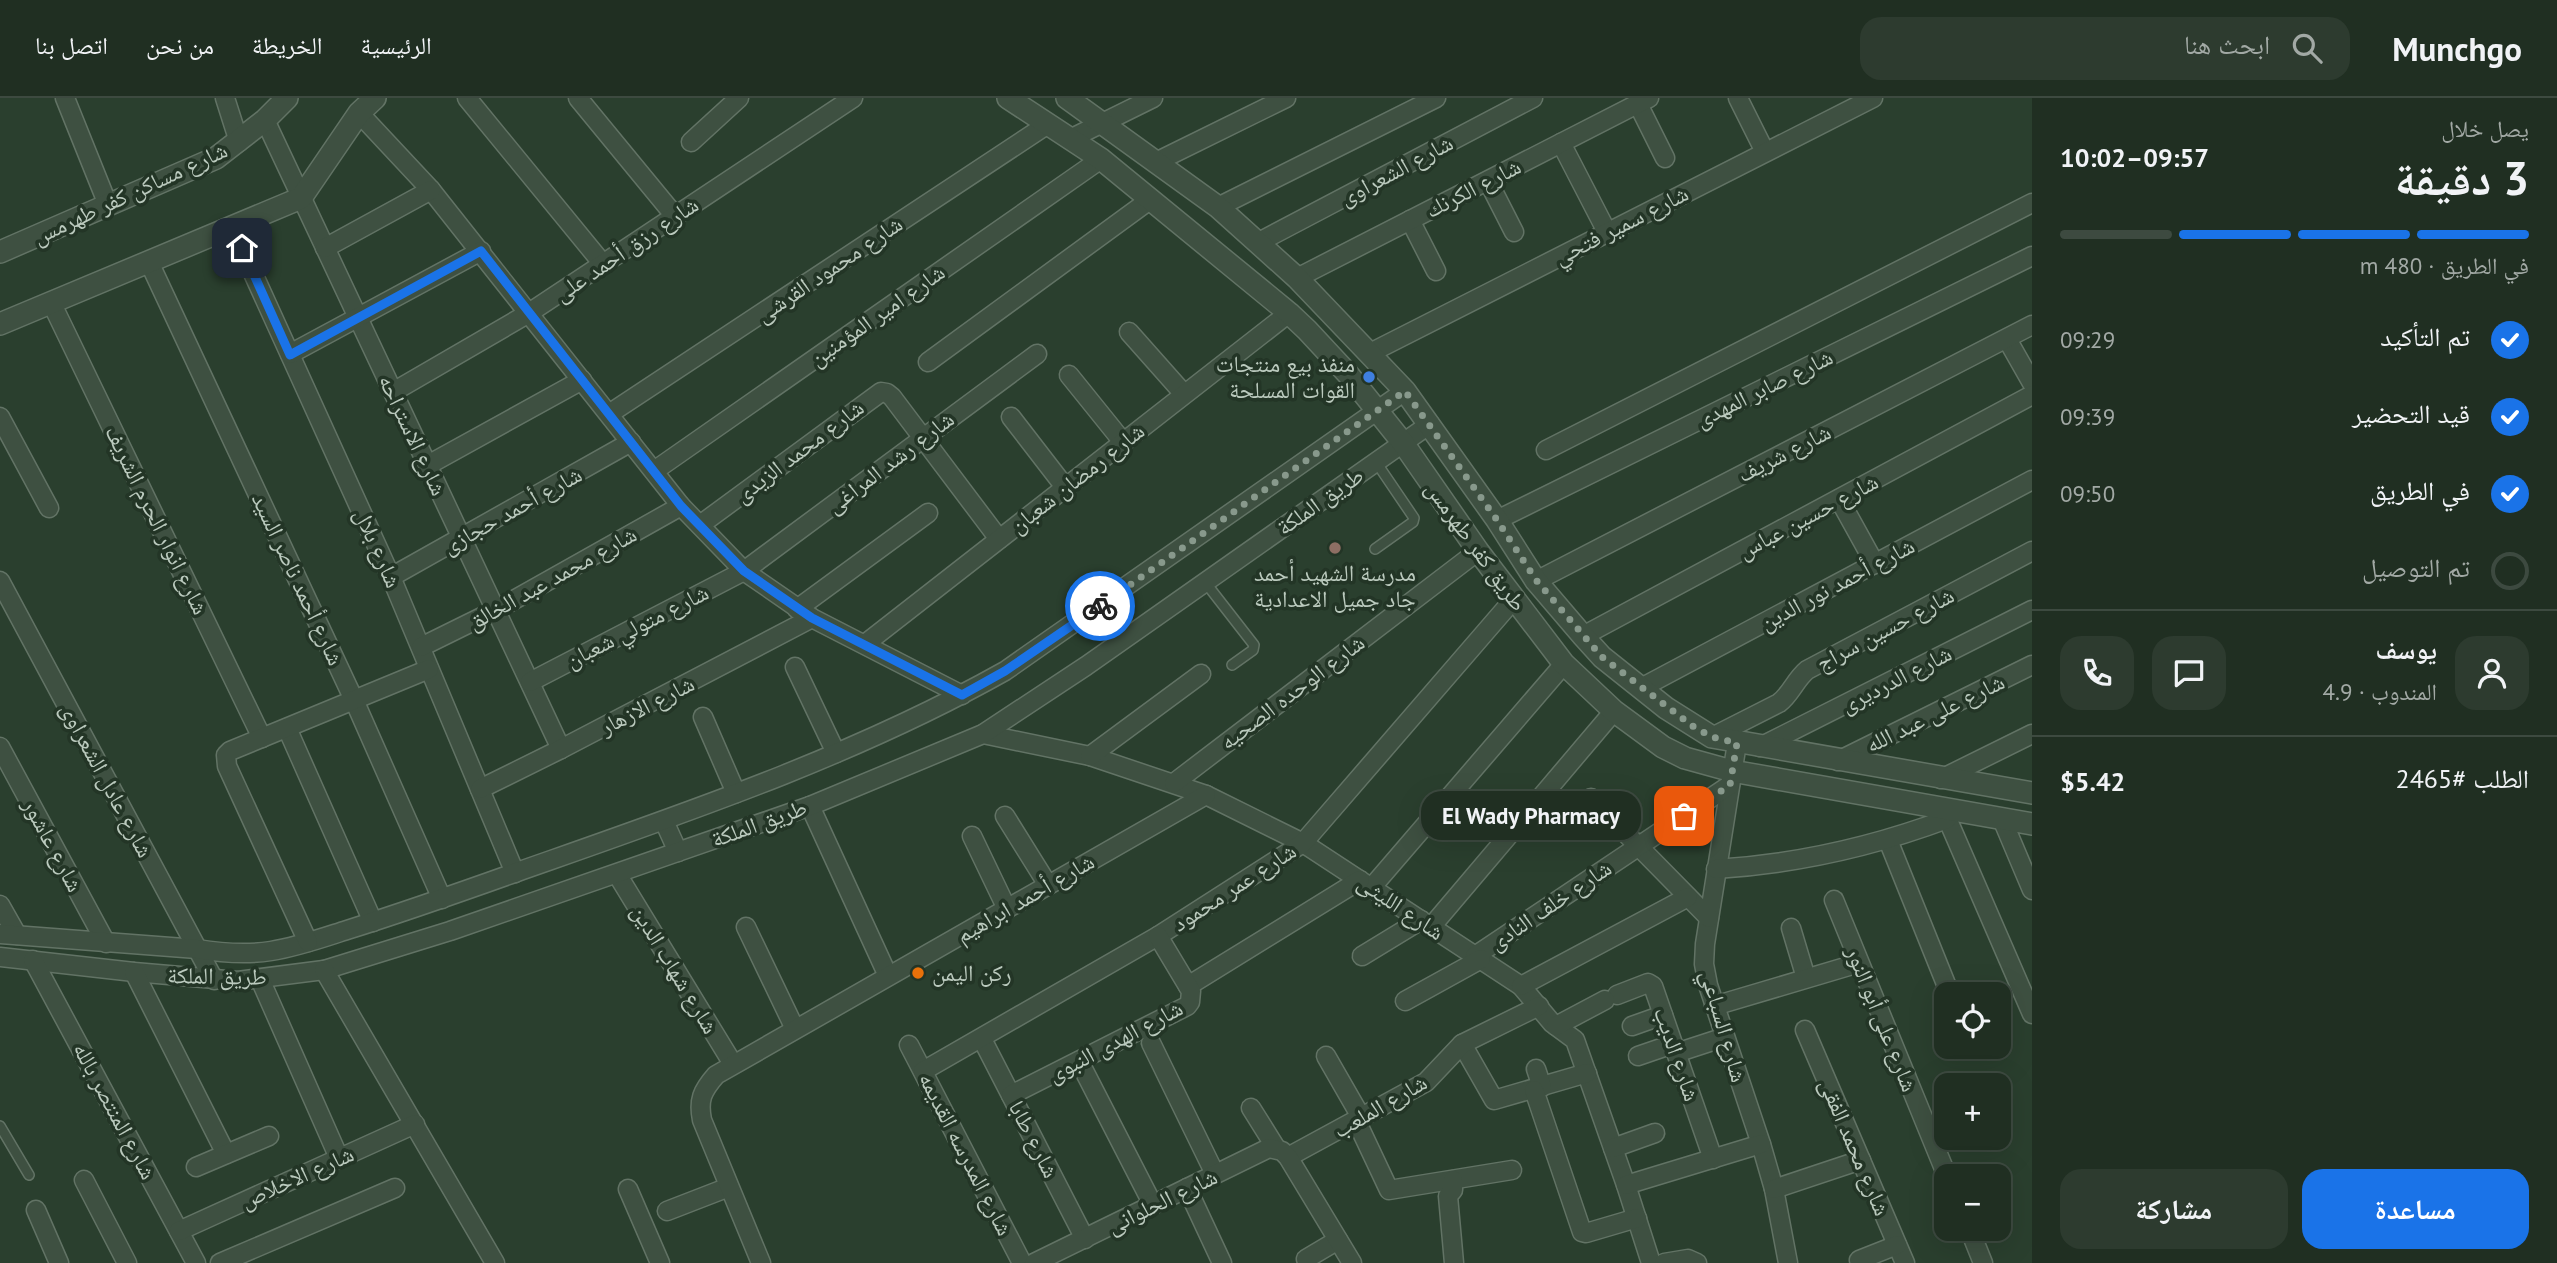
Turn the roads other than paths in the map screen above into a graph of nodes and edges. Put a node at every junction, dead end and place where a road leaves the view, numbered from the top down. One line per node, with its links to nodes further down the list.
1 (65, 98): 35 (street)
2 (225, 98): 23 (street)
3 (287, 98): 19 (street, شارع مساكن كفر طهرمس)
4 (374, 98): 18 (street)
5 (467, 98): 48 (street)
6 (578, 98): 37 (street)
7 (739, 98): 24 (street)
8 (853, 98): 37 (street, شارع رزق أحمد على)
9 (1008, 98): 21 (street, طريق كفر طهرمس)
10 (1153, 98): 20 (street)
11 (1286, 98): 29 (street)
12 (1436, 98): 36 (street)
13 (1533, 98): 42 (street, شارع الشعراوى)
14 (1738, 98): 26 (street)
15 (1873, 98): 26 (street, شارع سمير فتحي)
16 (1073, 99): 20 (street, طريق كفر طهرمس)
17 (1643, 101): 25 (street, شارع الكرنك); 27 (street)
18 (359, 113): 31 (street); 32 (street)
19 (265, 121): 23 (street, شارع مساكن كفر طهرمس); 32 (street, شارع الاستراحه)
20 (1103, 122): 22 (street); 29 (street, طريق كفر طهرمس)
21 (1048, 124): 22 (street, طريق كفر طهرمس); 71 (street, شارع محمود القرشى)
22 (1070, 139): 28 (street, طريق كفر طهرمس)
23 (239, 142): 35 (street, شارع مساكن كفر طهرمس)
24 (691, 142)
25 (1561, 143): 30 (street, شارع الكرنك); 41 (street)
26 (1765, 152): 41 (street, شارع سمير فتحي)
27 (1665, 158)
28 (1101, 159): 33 (street, طريق كفر طهرمس); 82 (street, شارع امير المؤمنين)
29 (1158, 161): 36 (street, طريق كفر طهرمس)
30 (1488, 181): 38 (street, شارع الكرنك); 40 (street)
31 (431, 190): 43 (street); 44 (street)
32 (301, 198): 39 (street); 43 (street, شارع الاستراحه)
33 (1151, 199): 53 (street, طريق كفر طهرمس); 62 (street)
34 (2032, 203): 79 (street)
35 (108, 205): 45 (street, شارع مساكن كفر طهرمس)
36 (1218, 207): 42 (street, طريق كفر طهرمس)
37 (675, 216): 48 (street, شارع رزق أحمد على)
38 (1410, 220): 49 (street); 50 (street, شارع الكرنك)
39 (232, 227): 47 (street); 61 (street, شارع بلال)
40 (1514, 232)
41 (1607, 232): 59 (street, شارع سمير فتحي)
42 (1259, 242): 50 (street, طريق كفر طهرمس)
43 (325, 248): 54 (street, شارع الاستراحه)
44 (481, 251): 52 (street); 54 (street)
45 (0, 252)
46 (2032, 256): 89 (street, شارع صابر المهدى)
47 (149, 262): 51 (street); 118 (street, شارع أحمد ناصر السيد)
48 (603, 264): 52 (street, شارع رزق أحمد على)
49 (1436, 271)
50 (1297, 278): 59 (street, طريق كفر طهرمس)
51 (51, 302): 55 (street); 125 (street, شارع انوار الحرم الشريف)
52 (529, 313): 64 (street); 67 (street, شارع رزق أحمد على)
53 (1289, 313): 68 (street, شارع رمضان شعبان); 70 (street, طريق كفر طهرمس)
54 (358, 318): 61 (street); 67 (street, شارع الاستراحه)
55 (0, 324)
56 (2032, 325): 58 (street, شارع شريف)
57 (1129, 332): 68 (street)
58 (2007, 339): 65 (street); 99 (street, شارع شريف)
59 (1370, 353): 66 (street, طريق كفر طهرمس)
60 (1037, 354): 75 (street, شارع رشد المراغى)
61 (290, 355): 98 (street, شارع بلال)
62 (928, 362)
63 (1069, 375): 76 (street)
64 (582, 380): 71 (street); 81 (street)
65 (2032, 383)
66 (1405, 391): 70 (street, طريق الملكة); 74 (street, طريق كفر طهرمس)
67 (393, 393): 81 (street, شارع الاستراحه)
68 (1184, 394): 76 (street, شارع رمضان شعبان)
69 (2032, 396): 85 (street, شارع حسين عباس)
70 (1378, 411): 78 (street, طريق كفر طهرمس); 117 (street, طريق الملكة)
71 (609, 414): 77 (street)
72 (0, 417): 87 (street)
73 (1011, 417): 84 (street)
74 (1430, 424): 78 (street, طريق الملكة); 89 (street, طريق كفر طهرمس)
75 (923, 438): 90 (street, شارع محمد الزيدى); 92 (street); 97 (street, شارع رشد المراغى)
76 (1124, 442): 84 (street, شارع رمضان شعبان)
77 (632, 443): 82 (street); 91 (street, شارع أحمد حجازى)
78 (1403, 443): 80 (street, طريق الملكة); 94 (street, طريق كفر طهرمس)
79 (1546, 450)
80 (1376, 462): 93 (lane); 101 (street, طريق الملكة)
81 (428, 465): 91 (street, شارع الاستراحه)
82 (654, 471): 86 (street)
83 (2032, 480): 96 (street, شارع أحمد نور الدين)
84 (1065, 488): 92 (street, شارع رمضان شعبان)
85 (1839, 499): 96 (street); 106 (street, شارع حسين عباس)
86 (681, 506): 90 (street); 103 (street, شارع محمد عبد الخالق)
87 (49, 508)
88 (928, 513): 105 (street, شارع الازهار)
89 (1497, 520): 99 (street, طريق كفر طهرمس)
90 (700, 525): 97 (street)
91 (462, 538): 98 (street, شارع أحمد حجازى); 103 (street, شارع الاستراحه)
92 (999, 539): 107 (street, شارع رمضان شعبان)
93 (1375, 550)
94 (1478, 551): 102 (street, طريق كفر طهرمس); 135 (street, شارع الوحده الصحيه)
95 (2032, 551): 124 (street, شارع حسين سراج)
96 (1875, 564): 116 (street, شارع أحمد نور الدين)
97 (744, 571): 105 (street); 115 (street, شارع متولي شعبان)
98 (391, 578): 108 (street, شارع بلال)
99 (1536, 580): 106 (street, طريق كفر طهرمس)
100 (0, 581): 172 (street, شارع عادل الشعراوى)
101 (1205, 582): 110 (lane); 122 (street, طريق الملكة)
102 (1513, 600): 109 (street, طريق كفر طهرمس); 149 (street, شارع عمر محمود)
103 (496, 610): 108 (street, شارع محمد عبد الخالق); 115 (street, شارع الاستراحه)
104 (2032, 610): 128 (street, شارع الدرديرى)
105 (805, 614): 107 (street); 129 (street, شارع الازهار)
106 (1583, 636): 116 (street, طريق كفر طهرمس)
107 (864, 644): 117 (street)
108 (421, 647): 113 (street, شارع بلال)
109 (1564, 664): 119 (street, طريق كفر طهرمس); 155 (street)
110 (1232, 665)
111 (2032, 665): 132 (street, شارع على عبد الله)
112 (795, 667): 130 (street)
113 (429, 669): 118 (street); 136 (street, شارع بلال)
114 (1201, 674): 131 (street)
115 (530, 682): 129 (street, شارع الاستراحه)
116 (1641, 688): 124 (street, طريق كفر طهرمس)
117 (962, 695): 130 (street, طريق الملكة)
118 (355, 700): 121 (street); 159 (street, شارع أحمد ناصر السيد)
119 (1614, 710): 133 (street, طريق كفر طهرمس); 165 (street)
120 (702, 717): 137 (street)
121 (287, 728): 125 (street); 164 (street)
122 (983, 734): 131 (street, شارع الليثى); 141 (street, طريق الملكة)
123 (2032, 734): 134 (street)
124 (1712, 737): 126 (street, طريق كفر طهرمس)
125 (262, 738): 170 (street)
126 (1737, 743): 128 (street, طريق كفر طهرمس); 133 (street, شارع السباعي)
127 (0, 747): 171 (street, شارع عاشور)
128 (1760, 747): 132 (street, طريق كفر طهرمس)
129 (561, 749): 136 (street, شارع الازهار)
130 (836, 752): 137 (street, طريق الملكة)
131 (1090, 756): 135 (street, شارع الليثى)
132 (1838, 761): 134 (street, طريق كفر طهرمس)
133 (1731, 778): 142 (street, طريق كفر طهرمس); 150 (street, شارع خلف النادى); 152 (street, شارع السباعي)
134 (1941, 779): 138 (street, طريق كفر طهرمس)
135 (1174, 783): 139 (street, شارع الليثى)
136 (480, 789): 153 (street, شارع بلال)
137 (736, 793): 145 (street, طريق الملكة)
138 (2032, 793)
139 (1206, 795): 149 (street, شارع الليثى); 156 (street, شارع أحمد ابراهيم)
140 (1591, 799): 150 (street)
141 (810, 806): 151 (street, طريق الملكة); 180 (street)
142 (1945, 814): 144 (street, طريق كفر طهرمس); 148 (street); 190 (street)
143 (1005, 816): 156 (street)
144 (2002, 819): 146 (street, طريق كفر طهرمس); 157 (street)
145 (664, 821): 151 (street); 153 (street, طريق الملكة)
146 (2032, 824)
147 (972, 836): 162 (street)
148 (1888, 840): 152 (street); 184 (street)
149 (1303, 843): 155 (street, شارع الليثى); 169 (street, شارع عمر محمود)
150 (1638, 846): 158 (street); 175 (street, شارع خلف النادى)
151 (678, 852): 154 (street, طريق الملكة)
152 (1716, 869): 163 (street, شارع السباعي)
153 (515, 873): 159 (street, طريق الملكة)
154 (617, 874): 178 (street, طريق الملكة); 205 (street, شارع شهاب الدين)
155 (1366, 883): 165 (street, شارع الليثى); 185 (street)
156 (1048, 885): 162 (street, شارع أحمد ابراهيم)
157 (2032, 890)
158 (1688, 897): 163 (street); 186 (street)
159 (442, 899): 164 (street, طريق الملكة)
160 (1834, 900): 177 (street, شارع على أبو النور)
161 (0, 905): 168 (street)
162 (1007, 909): 180 (street, شارع أحمد ابراهيم)
163 (1709, 918): 189 (street, شارع السباعي)
164 (373, 922): 170 (street, طريق الملكة)
165 (1426, 923): 173 (street); 175 (street, شارع الليثى)
166 (746, 928): 194 (street)
167 (1791, 928): 181 (street)
168 (8, 934): 171 (street, طريق الملكة)
169 (1158, 936): 185 (street, شارع الهدى النبوى); 197 (street, شارع عمر محمود)
170 (308, 942): 172 (street, طريق الملكة)
171 (106, 943): 172 (street, طريق الملكة)
172 (197, 949): 183 (street, شارع عادل الشعراوى)
173 (1362, 956)
174 (0, 957): 176 (street, طريق الملكة)
175 (1478, 957): 186 (street, شارع الليثى); 187 (street, شارع خلف النادى)
176 (33, 960): 179 (street, طريق الملكة); 241 (street, شارع المنتصر بالله)
177 (1859, 962): 181 (street); 224 (street, شارع على أبو النور)
178 (324, 970): 182 (street, طريق الملكة); 213 (street)
179 (134, 972): 183 (street, طريق الملكة); 220 (street)
180 (888, 976): 194 (street, شارع أحمد ابراهيم)
181 (1806, 978): 189 (street)
182 (260, 979): 183 (street, طريق الملكة); 221 (street)
183 (214, 980)
184 (1945, 982)
185 (1188, 986): 204 (street, شارع الهدى النبوى)
186 (1521, 986): 188 (street, شارع الليثى)
187 (1405, 1001)
188 (1539, 1006): 192 (street, شارع الليثى); 199 (street, شارع الملعب)
189 (1714, 1006): 196 (street, شارع السباعي)
190 (2032, 1014)
191 (1663, 1015): 192 (street, شارع الديب); 193 (street); 201 (street, شارع الديب)
192 (1556, 1026): 208 (street, شارع الليثى)
193 (1632, 1026)
194 (795, 1029): 205 (street, شارع أحمد ابراهيم)
195 (1805, 1030): 223 (street, شارع محمد الفقى)
196 (1725, 1037): 201 (street); 217 (street, شارع السباعي)
197 (982, 1039): 207 (street, شارع عمر محمود); 210 (street, شارع طابا)
198 (1151, 1043): 228 (street)
199 (1462, 1044): 209 (street); 212 (street, شارع الملعب)
200 (909, 1045): 207 (street, شارع المدرسه القديمه)
201 (1675, 1048): 203 (street); 222 (street, شارع الديب)
202 (1326, 1056): 212 (street)
203 (1638, 1056)
204 (1079, 1061): 210 (street, شارع الهدى النبوى); 237 (street)
205 (733, 1064): 232 (street, شارع أحمد ابراهيم)
206 (1536, 1069): 209 (street)
207 (923, 1071): 256 (street, شارع المدرسه القديمه)
208 (1587, 1073): 209 (street); 218 (street, شارع الليثى)
209 (1538, 1088): 240 (street)
210 (1011, 1095): 242 (street, شارع طابا)
211 (1251, 1108): 219 (street)
212 (1359, 1119): 219 (street, شارع الملعب); 230 (street)
213 (415, 1124): 221 (street, شارع الاخلاص); 253 (street)
214 (0, 1126): 227 (lane)
215 (1655, 1133): 218 (street)
216 (269, 1136): 220 (street)
217 (1761, 1144): 222 (street); 236 (street, شارع السباعي)
218 (1613, 1148): 231 (street, شارع الليثى)
219 (1282, 1152): 228 (street, شارع الحلوانى); 243 (street)
220 (226, 1154): 225 (street)
221 (339, 1158): 241 (street, شارع الاخلاص)
222 (1713, 1158): 231 (street)
223 (1861, 1160): 236 (street); 245 (street, شارع محمد الفقى)
224 (1942, 1164)
225 (196, 1167)
226 (1512, 1170): 230 (street)
227 (29, 1174)
228 (1215, 1174): 234 (street, شارع الحلوانى)
229 (84, 1180): 250 (street)
230 (1453, 1180): 260 (street)
231 (1626, 1185): 240 (street, شارع الليثى)
232 (729, 1186): 239 (street); 255 (street)
233 (395, 1188): 252 (street)
234 (1187, 1188): 237 (street, شارع الحلوانى); 258 (street)
235 (628, 1189): 254 (street)
236 (1774, 1189): 264 (street, شارع السباعي)
237 (1153, 1205): 242 (street, شارع الحلوانى)
238 (36, 1210): 249 (street)
239 (667, 1211)
240 (1637, 1218): 261 (street, شارع الليثى)
241 (179, 1231): 251 (street, شارع المنتصر بالله)
242 (1086, 1239): 246 (street, شارع الحلوانى)
243 (1338, 1240): 247 (street); 259 (street)
244 (1974, 1241): 266 (street)
245 (1898, 1245): 248 (street); 265 (street, شارع محمد الفقى)
246 (1054, 1259): 257 (street, شارع الحلوانى)
247 (1306, 1259)
248 (1859, 1259)
249 (59, 1263)
250 (127, 1263)
251 (196, 1263)
252 (220, 1263)
253 (495, 1263)
254 (660, 1263)
255 (761, 1263)
256 (1022, 1263)
257 (1034, 1263)
258 (1223, 1263)
259 (1352, 1263)
260 (1454, 1263)
261 (1651, 1263)
262 (1664, 1263): 263 (street)
263 (1697, 1263)
264 (1788, 1263)
265 (1905, 1263)
266 (1983, 1263)

